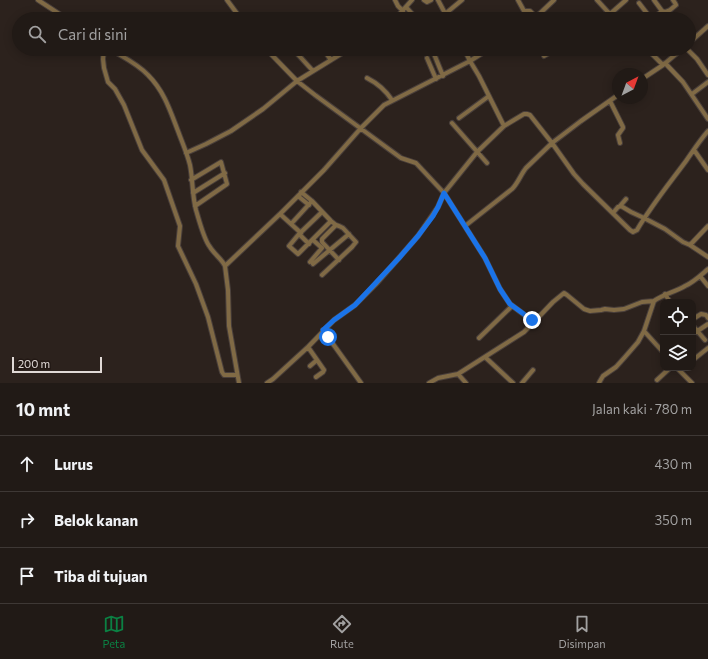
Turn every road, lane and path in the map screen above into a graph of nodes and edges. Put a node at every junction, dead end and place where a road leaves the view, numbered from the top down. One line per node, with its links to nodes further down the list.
1 (38, 0): 18 (street)
2 (227, 0): 19 (street)
3 (395, 0): 16 (street)
4 (412, 0): 16 (street)
5 (424, 0): 6 (street)
6 (430, 0)
7 (438, 0): 22 (street)
8 (462, 0): 23 (street)
9 (518, 0): 24 (street)
10 (554, 0): 25 (street)
11 (596, 0): 26 (street)
12 (626, 0): 27 (street)
13 (654, 0): 17 (street)
14 (673, 0): 17 (street)
15 (639, 3): 28 (street)
16 (404, 9): 20 (street); 21 (street)
17 (662, 11)
18 (56, 12)
19 (236, 12)
20 (401, 12)
21 (408, 12)
22 (444, 12)
23 (447, 12)
24 (531, 12)
25 (541, 12)
26 (608, 12)
27 (610, 12)
28 (646, 12)
29 (708, 26): 30 (street)
30 (696, 37)
31 (103, 56): 125 (street)
32 (121, 56): 69 (street)
33 (273, 56): 53 (street)
34 (299, 56): 47 (street)
35 (328, 56): 44 (street)
36 (338, 56): 44 (street)
37 (435, 56): 50 (street)
38 (468, 56): 45 (street)
39 (477, 56): 45 (street)
40 (655, 56): 46 (street)
41 (674, 56): 46 (street)
42 (694, 56): 49 (street)
43 (427, 58): 52 (street)
44 (331, 60): 47 (street)
45 (470, 60): 50 (street); 56 (street)
46 (664, 64): 48 (street); 55 (street)
47 (313, 71): 53 (street)
48 (648, 75)
49 (708, 75)
50 (442, 76): 52 (street)
51 (367, 78): 57 (street)
52 (436, 79): 57 (street)
53 (298, 81): 63 (street); 69 (street)
54 (708, 82): 55 (street)
55 (692, 94): 60 (street)
56 (489, 96): 59 (street); 62 (street)
57 (392, 100): 63 (street)
58 (610, 101): 65 (street); 66 (street)
59 (459, 118)
60 (708, 119)
61 (452, 123): 68 (street)
62 (504, 126): 65 (street); 68 (street)
63 (361, 128): 75 (street); 76 (street)
64 (708, 131): 67 (street)
65 (552, 142): 82 (street); 88 (street)
66 (620, 143)
67 (694, 150): 71 (street); 84 (street)
68 (477, 152): 70 (street); 75 (street)
69 (186, 153): 73 (street)
70 (487, 163)
71 (708, 170)
72 (225, 173): 73 (street); 74 (street); 79 (street)
73 (191, 180): 74 (street)
74 (193, 193): 79 (street)
75 (444, 193): 88 (street); 110 (street)
76 (299, 194): 78 (street); 83 (street)
77 (626, 198): 80 (street)
78 (310, 203): 81 (street); 86 (street)
79 (195, 206): 97 (street)
80 (620, 206): 82 (street); 84 (street)
81 (322, 212): 85 (street); 90 (street)
82 (613, 213): 84 (street)
83 (280, 214): 86 (street); 97 (street)
84 (644, 218): 93 (street)
85 (330, 221): 87 (street); 92 (street)
86 (291, 224): 90 (street)
87 (336, 225): 91 (street); 94 (street)
88 (465, 226): 105 (street)
89 (708, 226): 93 (street)
90 (300, 233): 92 (street); 92 (street)
91 (349, 234): 94 (street); 96 (street)
92 (311, 242): 94 (street)
93 (690, 245): 95 (street)
94 (329, 250): 96 (street)
95 (708, 257)
96 (338, 260): 99 (street)
97 (225, 266): 125 (street)
98 (708, 269): 100 (street)
99 (322, 275)
100 (700, 276): 101 (street); 102 (street)
101 (708, 286)
102 (666, 294): 103 (street); 104 (street)
103 (668, 299)
104 (654, 301): 108 (street); 111 (street)
105 (512, 306): 108 (street); 113 (street)
106 (696, 317): 107 (street)
107 (708, 318)
108 (533, 323): 118 (street)
109 (708, 324): 112 (street)
110 (323, 330): 115 (street); 131 (street)
111 (644, 331): 117 (street); 136 (street)
112 (698, 331): 114 (street)
113 (479, 338)
114 (705, 340)
115 (308, 347): 120 (street); 130 (street)
116 (708, 348): 119 (street)
117 (660, 349)
118 (484, 357): 126 (street); 134 (street)
119 (696, 358)
120 (317, 360): 121 (street); 127 (street)
121 (310, 366)
122 (533, 370): 135 (street)
123 (667, 371): 128 (street)
124 (682, 371): 137 (street)
125 (237, 374): 129 (street)
126 (458, 374): 132 (street); 133 (street)
127 (316, 377)
128 (657, 380)
129 (239, 383)
130 (267, 383)
131 (361, 383)
132 (429, 383)
133 (466, 383)
134 (513, 383)
135 (522, 383)
136 (599, 383)
137 (692, 383)

